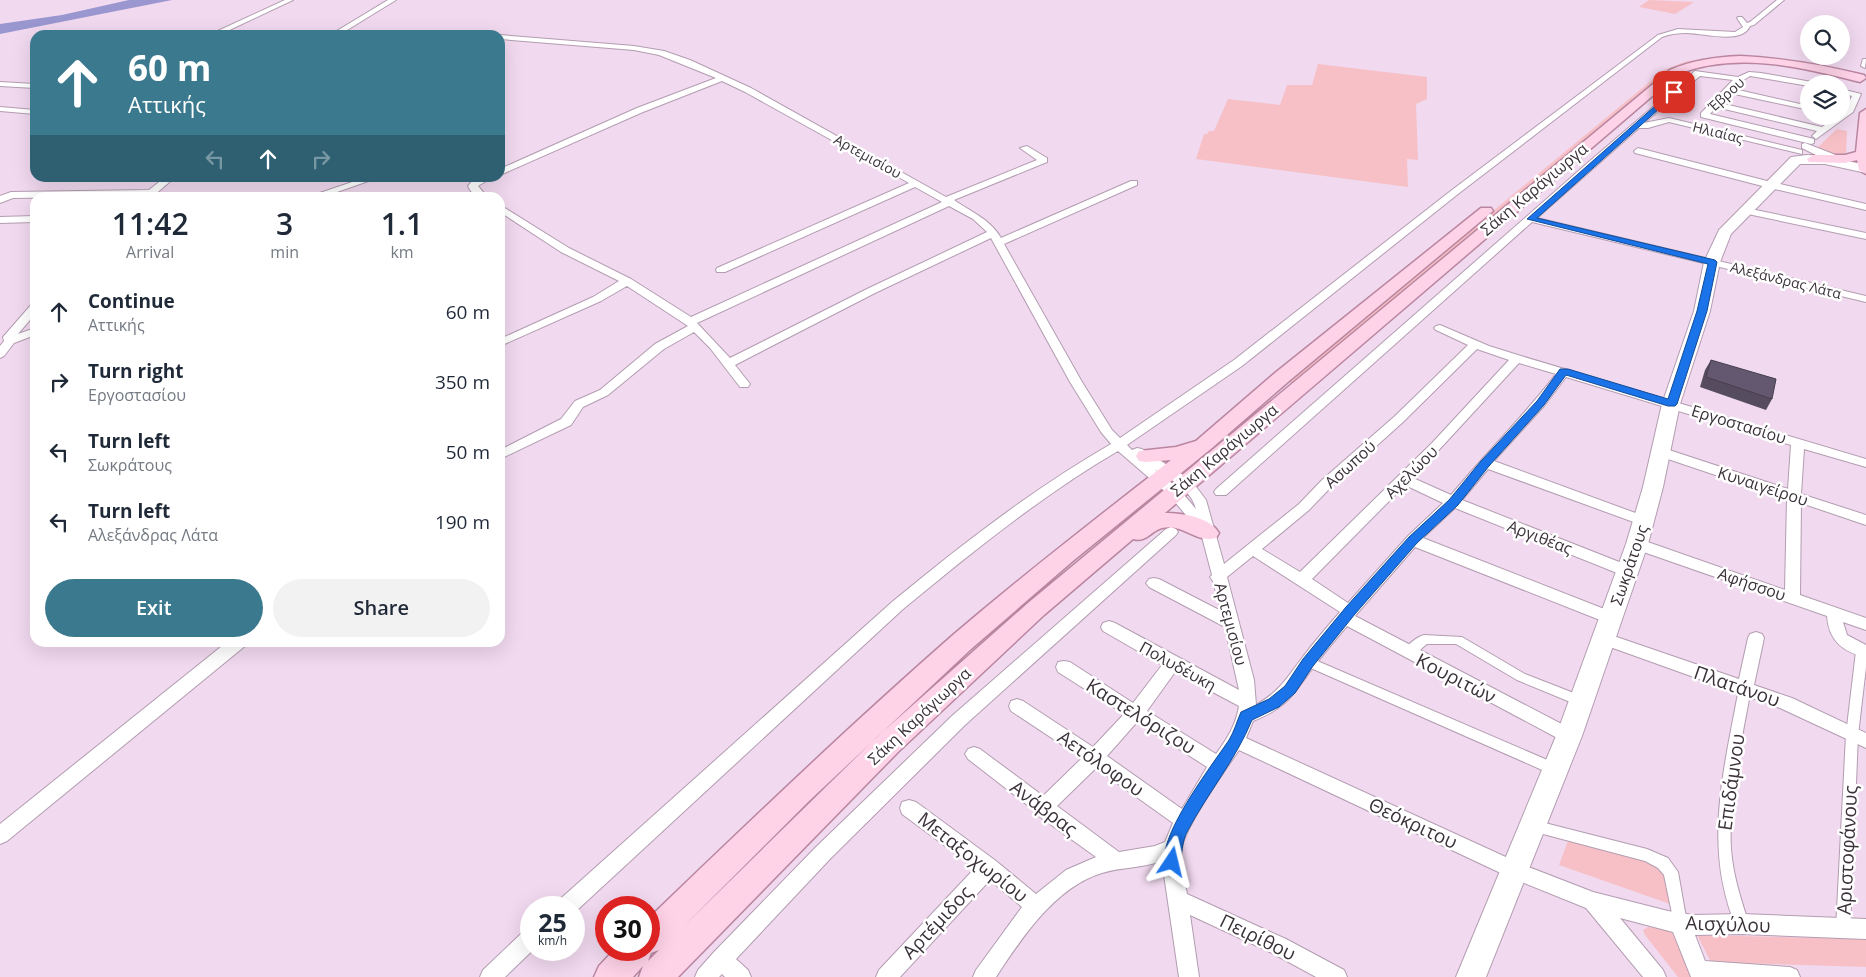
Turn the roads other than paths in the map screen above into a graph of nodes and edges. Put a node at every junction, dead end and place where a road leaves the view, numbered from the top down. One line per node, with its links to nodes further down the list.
1 (290, 0): 4 (street)
2 (393, 0): 5 (street)
3 (1781, 0): 70 (street)
4 (224, 30)
5 (342, 30)
6 (505, 37): 8 (street, Αρτεμισίου)
7 (1863, 75): 11 (street); 15 (street); 29 (main road, Σάκη Καράγιωργα); 78 (main road, Σάκη Καράγιωργα)
8 (723, 78): 30 (street); 35 (street, Αρτεμισίου)
9 (1800, 82): 12 (street, Έβρου)
10 (0, 84): 13 (street)
11 (1850, 84)
12 (1734, 85): 14 (street); 16 (street, Έβρου); 17 (street); 21 (street)
13 (30, 86)
14 (1800, 99)
15 (1850, 100)
16 (1716, 105): 23 (street); 26 (street, Έβρου)
17 (1800, 105)
18 (0, 109): 19 (street)
19 (30, 112)
20 (1866, 113): 27 (main road)
21 (1638, 125): 26 (street, Ηλιαίας); 48 (street)
22 (1828, 125): 23 (street)
23 (1822, 130): 26 (street)
24 (1024, 148): 42 (street)
25 (1638, 151): 37 (street)
26 (1804, 154): 28 (main road); 28 (main road); 31 (main road); 37 (main road, Σωκράτους)
27 (1863, 154): 28 (main road); 31 (main road)
28 (1842, 162): 31 (main road); 32 (main road)
29 (1540, 166)
30 (505, 170)
31 (1866, 170)
32 (1866, 180)
33 (164, 182): 38 (street)
34 (359, 182): 39 (street)
35 (917, 183): 42 (street, Αρτεμισίου); 53 (street)
36 (1134, 183): 51 (street)
37 (1770, 185): 44 (street); 45 (main road, Σωκράτους)
38 (151, 192)
39 (328, 192)
40 (30, 195): 41 (street)
41 (0, 200)
42 (948, 201): 51 (street, Αρτεμισίου); 57 (street)
43 (1498, 202): 71 (main road, Σάκη Καράγιωργα)
44 (1866, 207)
45 (1746, 210): 50 (street); 52 (main road, Σωκράτους)
46 (505, 211): 54 (street)
47 (30, 219): 49 (street)
48 (1531, 219): 52 (street, Αλεξάνδρας Λάτα); 79 (street)
49 (0, 220)
50 (1866, 236)
51 (996, 238): 65 (street); 70 (street, Αρτεμισίου)
52 (1712, 262): 55 (street, Αλεξάνδρας Λάτα); 68 (main road, Σωκράτους)
53 (721, 270)
54 (627, 281): 57 (street); 61 (street)
55 (1866, 299)
56 (30, 313): 60 (street)
57 (693, 324): 65 (street); 72 (street)
58 (1440, 328): 62 (street, Εργοστασίου)
59 (30, 332): 60 (street)
60 (7, 338): 63 (street)
61 (505, 341)
62 (1475, 344): 64 (street, Εργοστασίου); 89 (street, Ασωπού)
63 (0, 354)
64 (1517, 359): 66 (street, Εργοστασίου); 77 (street, Αχελώου)
65 (729, 363): 67 (street)
66 (1564, 372): 68 (street, Εργοστασίου); 76 (street)
67 (744, 384)
68 (1671, 404): 69 (street, Εργοστασίου); 73 (main road, Σωκράτους)
69 (1798, 442): 75 (street, Εργοστασίου); 80 (street)
70 (1120, 444): 74 (street); 78 (street, Αρτεμισίου); 130 (street)
71 (1206, 444): 74 (main road); 78 (main road, Σάκη Καράγιωργα)
72 (505, 452)
73 (1661, 452): 80 (street, Κυναιγείρου); 82 (main road, Σωκράτους)
74 (1146, 456): 78 (street)
75 (1866, 463)
76 (1485, 464): 81 (street); 82 (street)
77 (1403, 479): 81 (street, Αργιθέας); 92 (street, Αχελώου)
78 (1172, 482): 85 (street); 86 (main road, Σάκη Καράγιωργα); 136 (main road, Σάκη Καράγιωργα)
79 (1221, 492)
80 (1794, 496): 83 (street, Κυναιγείρου); 94 (street)
81 (1454, 502): 87 (street); 90 (street, Αργιθέας)
82 (1644, 520): 88 (main road, Σωκράτους)
83 (1866, 520)
84 (1171, 532): 140 (street)
85 (1208, 533): 86 (main road); 91 (street, Αρτεμισίου)
86 (1123, 537): 145 (main road, Σάκη Καράγιωργα)
87 (1413, 540): 96 (street); 97 (street)
88 (1637, 544): 90 (main road, Σωκράτους); 94 (street, Αφήσσου)
89 (1252, 549): 91 (street, Ασωπού); 92 (street, Κουριτών)
90 (1627, 570): 97 (main road, Σωκράτους)
91 (1218, 577): 98 (street, Αρτεμισίου)
92 (1301, 581): 96 (street, Κουριτών)
93 (1154, 583): 98 (street)
94 (1792, 598): 95 (street, Αφήσσου)
95 (1834, 613): 99 (street, Αφήσσου); 104 (street)
96 (1348, 614): 105 (street, Κουριτών); 106 (street)
97 (1611, 618): 102 (main road, Σωκράτους)
98 (1230, 623): 112 (street, Αρτεμισίου)
99 (1866, 624)
100 (1109, 627): 107 (street, Πολυδέυκη)
101 (1756, 638): 109 (street, Επιδάμνου)
102 (1605, 639): 109 (street, Πλατάνου); 110 (main road, Σωκράτους)
103 (233, 647): 125 (street)
104 (1864, 651): 115 (street, Αριστοφάνους)
105 (1408, 653): 110 (street); 114 (street, Κουριτών)
106 (1308, 662): 112 (street); 120 (street)
107 (1173, 663): 112 (street, Πολυδέυκη); 113 (street)
108 (1064, 667): 113 (street, Καστελόριζου)
109 (1745, 688): 115 (street, Πλατάνου); 135 (street, Επιδάμνου)
110 (1580, 701): 114 (main road, Σωκράτους)
111 (1018, 706): 118 (street, Αετόλοφου)
112 (1247, 710): 116 (street)
113 (1136, 712): 118 (street); 119 (street, Καστελόριζου)
114 (1569, 736): 120 (main road, Σωκράτους)
115 (1859, 738): 137 (street, Αριστοφάνους)
116 (1236, 741): 119 (street); 129 (street, Θεόκριτου)
117 (974, 754): 122 (street, Ανάβρας)
118 (1095, 757): 122 (street); 123 (street, Αετόλοφου)
119 (1218, 765): 123 (street)
120 (1554, 769): 124 (main road, Σωκράτους)
121 (909, 808): 128 (street, Μεταξοχωρίου)
122 (1043, 808): 127 (street, Ανάβρας)
123 (1184, 821): 126 (street)
124 (1532, 826): 129 (main road, Σωκράτους); 134 (street)
125 (0, 834)
126 (1173, 848): 127 (street); 131 (street)
127 (1116, 861): 133 (street)
128 (989, 867): 133 (street, Μεταξοχωρίου); 148 (street, Αρτέμιδος)
129 (1514, 870): 132 (street, Θεόκριτου); 152 (main road, Σωκράτους)
130 (577, 896)
131 (1177, 899): 150 (street); 151 (street, Πειρίθου)
132 (1593, 900): 134 (street, Αισχύλου); 153 (street)
133 (1036, 906): 149 (street)
134 (1680, 923): 135 (street, Αισχύλου); 142 (street)
135 (1742, 924): 137 (street, Αισχύλου)
136 (660, 928)
137 (1843, 929): 138 (street, Αισχύλου)
138 (1866, 929)
139 (520, 948): 143 (street)
140 (721, 959): 146 (street); 147 (street)
141 (627, 961): 144 (main road)
142 (1700, 974): 154 (street)
143 (490, 977)
144 (610, 977)
145 (654, 977)
146 (705, 977)
147 (741, 977)
148 (886, 977)
149 (983, 977)
150 (1189, 977)
151 (1337, 977)
152 (1471, 977)
153 (1656, 977)
154 (1790, 977)

